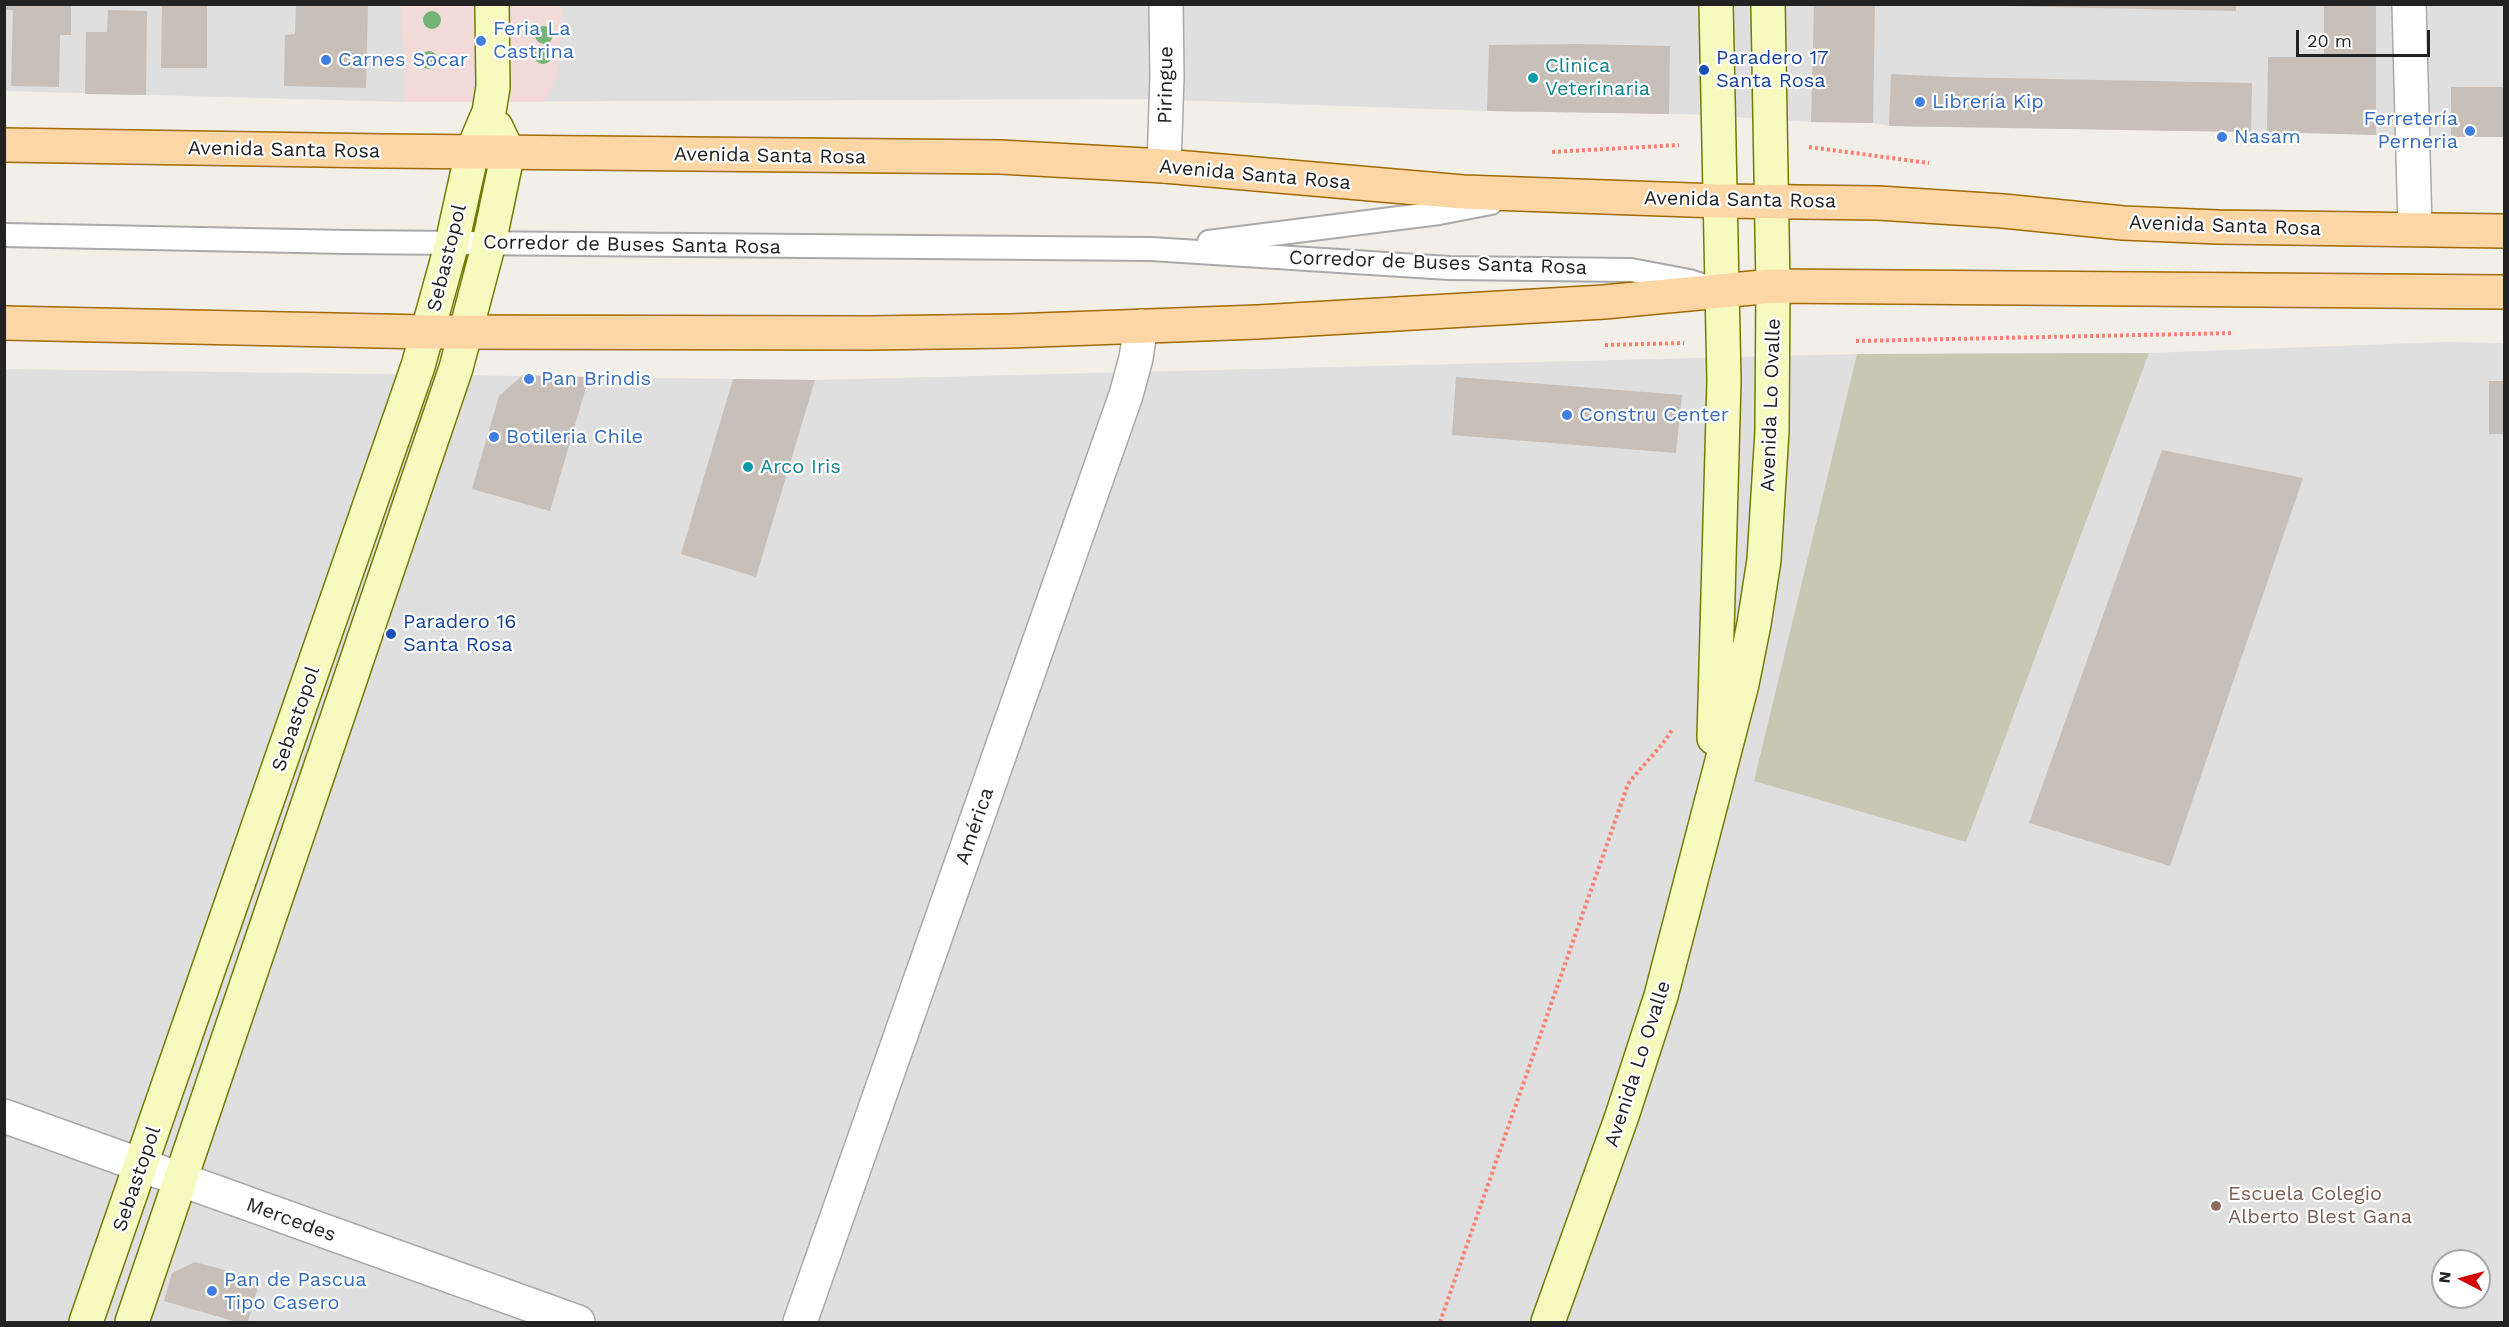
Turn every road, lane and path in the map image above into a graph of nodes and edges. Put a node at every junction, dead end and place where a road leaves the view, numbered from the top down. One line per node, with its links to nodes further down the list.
1 (492, 4): 6 (street, Sebastopol)
2 (1166, 4): 12 (street, Piringue)
3 (1716, 4): 14 (street, Avenida Lo Ovalle)
4 (1768, 4): 7 (street, Avenida Lo Ovalle)
5 (2409, 4): 16 (street)
6 (489, 112): 9 (street, Sebastopol); 10 (street)
7 (1770, 142): 11 (path); 15 (street, Avenida Lo Ovalle)
8 (4, 145): 9 (main road, Avenida Santa Rosa)
9 (472, 152): 10 (main road, Avenida Santa Rosa); 19 (street, Sebastopol)
10 (508, 152): 12 (main road, Avenida Santa Rosa); 20 (street, Sebastopol)
11 (1938, 164)
12 (1164, 166): 13 (main road, Avenida Santa Rosa)
13 (1533, 195): 14 (main road, Avenida Santa Rosa); 21 (lane, Corredor de Buses Santa Rosa)
14 (1719, 201): 15 (main road, Avenida Santa Rosa); 23 (street, Avenida Lo Ovalle)
15 (1772, 202): 16 (main road, Avenida Santa Rosa); 22 (street, Avenida Lo Ovalle)
16 (2415, 229): 17 (main road, Avenida Santa Rosa)
17 (2505, 231)
18 (4, 235): 19 (lane, Corredor de Buses Santa Rosa)
19 (452, 243): 20 (lane, Corredor de Buses Santa Rosa); 27 (street, Sebastopol)
20 (489, 243): 21 (lane, Corredor de Buses Santa Rosa); 28 (street, Sebastopol)
21 (1151, 249): 23 (lane, Corredor de Buses Santa Rosa)
22 (1773, 286): 23 (main road); 24 (main road); 31 (street, Avenida Lo Ovalle)
23 (1723, 292): 26 (main road); 31 (street, Avenida Lo Ovalle)
24 (2505, 292)
25 (4, 323): 27 (main road)
26 (1141, 326): 28 (main road); 39 (street, América)
27 (427, 332): 28 (main road); 34 (street, Sebastopol)
28 (466, 332): 35 (street, Sebastopol)
29 (2245, 333): 30 (path)
30 (1856, 341)
31 (1712, 800): 41 (street, Avenida Lo Ovalle)
32 (1622, 803): 40 (path)
33 (4, 1116): 34 (street, Mercedes)
34 (142, 1166): 35 (street, Mercedes); 36 (street, Sebastopol)
35 (180, 1179): 37 (street, Sebastopol); 38 (street, Mercedes)
36 (86, 1323)
37 (132, 1323)
38 (579, 1323)
39 (800, 1323)
40 (1440, 1323)
41 (1548, 1323)

